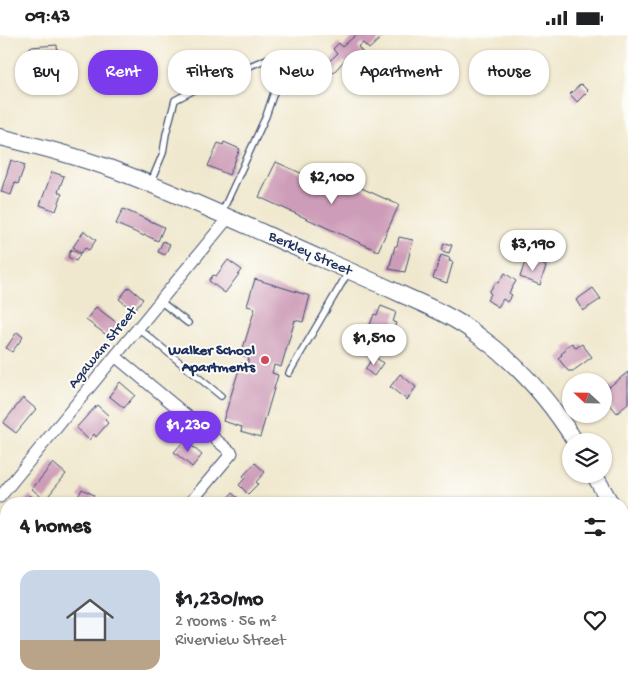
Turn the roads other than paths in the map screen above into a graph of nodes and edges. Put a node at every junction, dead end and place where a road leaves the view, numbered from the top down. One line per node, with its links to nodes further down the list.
1 (0, 137): 2 (main road, Berkley Street)
2 (151, 184): 3 (main road, Berkley Street); 3 (lane)
3 (224, 216): 4 (main road, Berkley Street); 5 (street, Agawam Street)
4 (349, 271): 9 (lane); 11 (main road, Berkley Street)
5 (160, 301): 6 (lane); 7 (street, Agawam Street)
6 (188, 323)
7 (138, 328): 8 (street, Agawam Street); 10 (lane)
8 (115, 356): 13 (street, Agawam Street); 14 (street)
9 (289, 373)
10 (220, 396)
11 (570, 433)
12 (599, 483): 15 (main road)
13 (0, 497)
14 (195, 497)
15 (607, 497)

